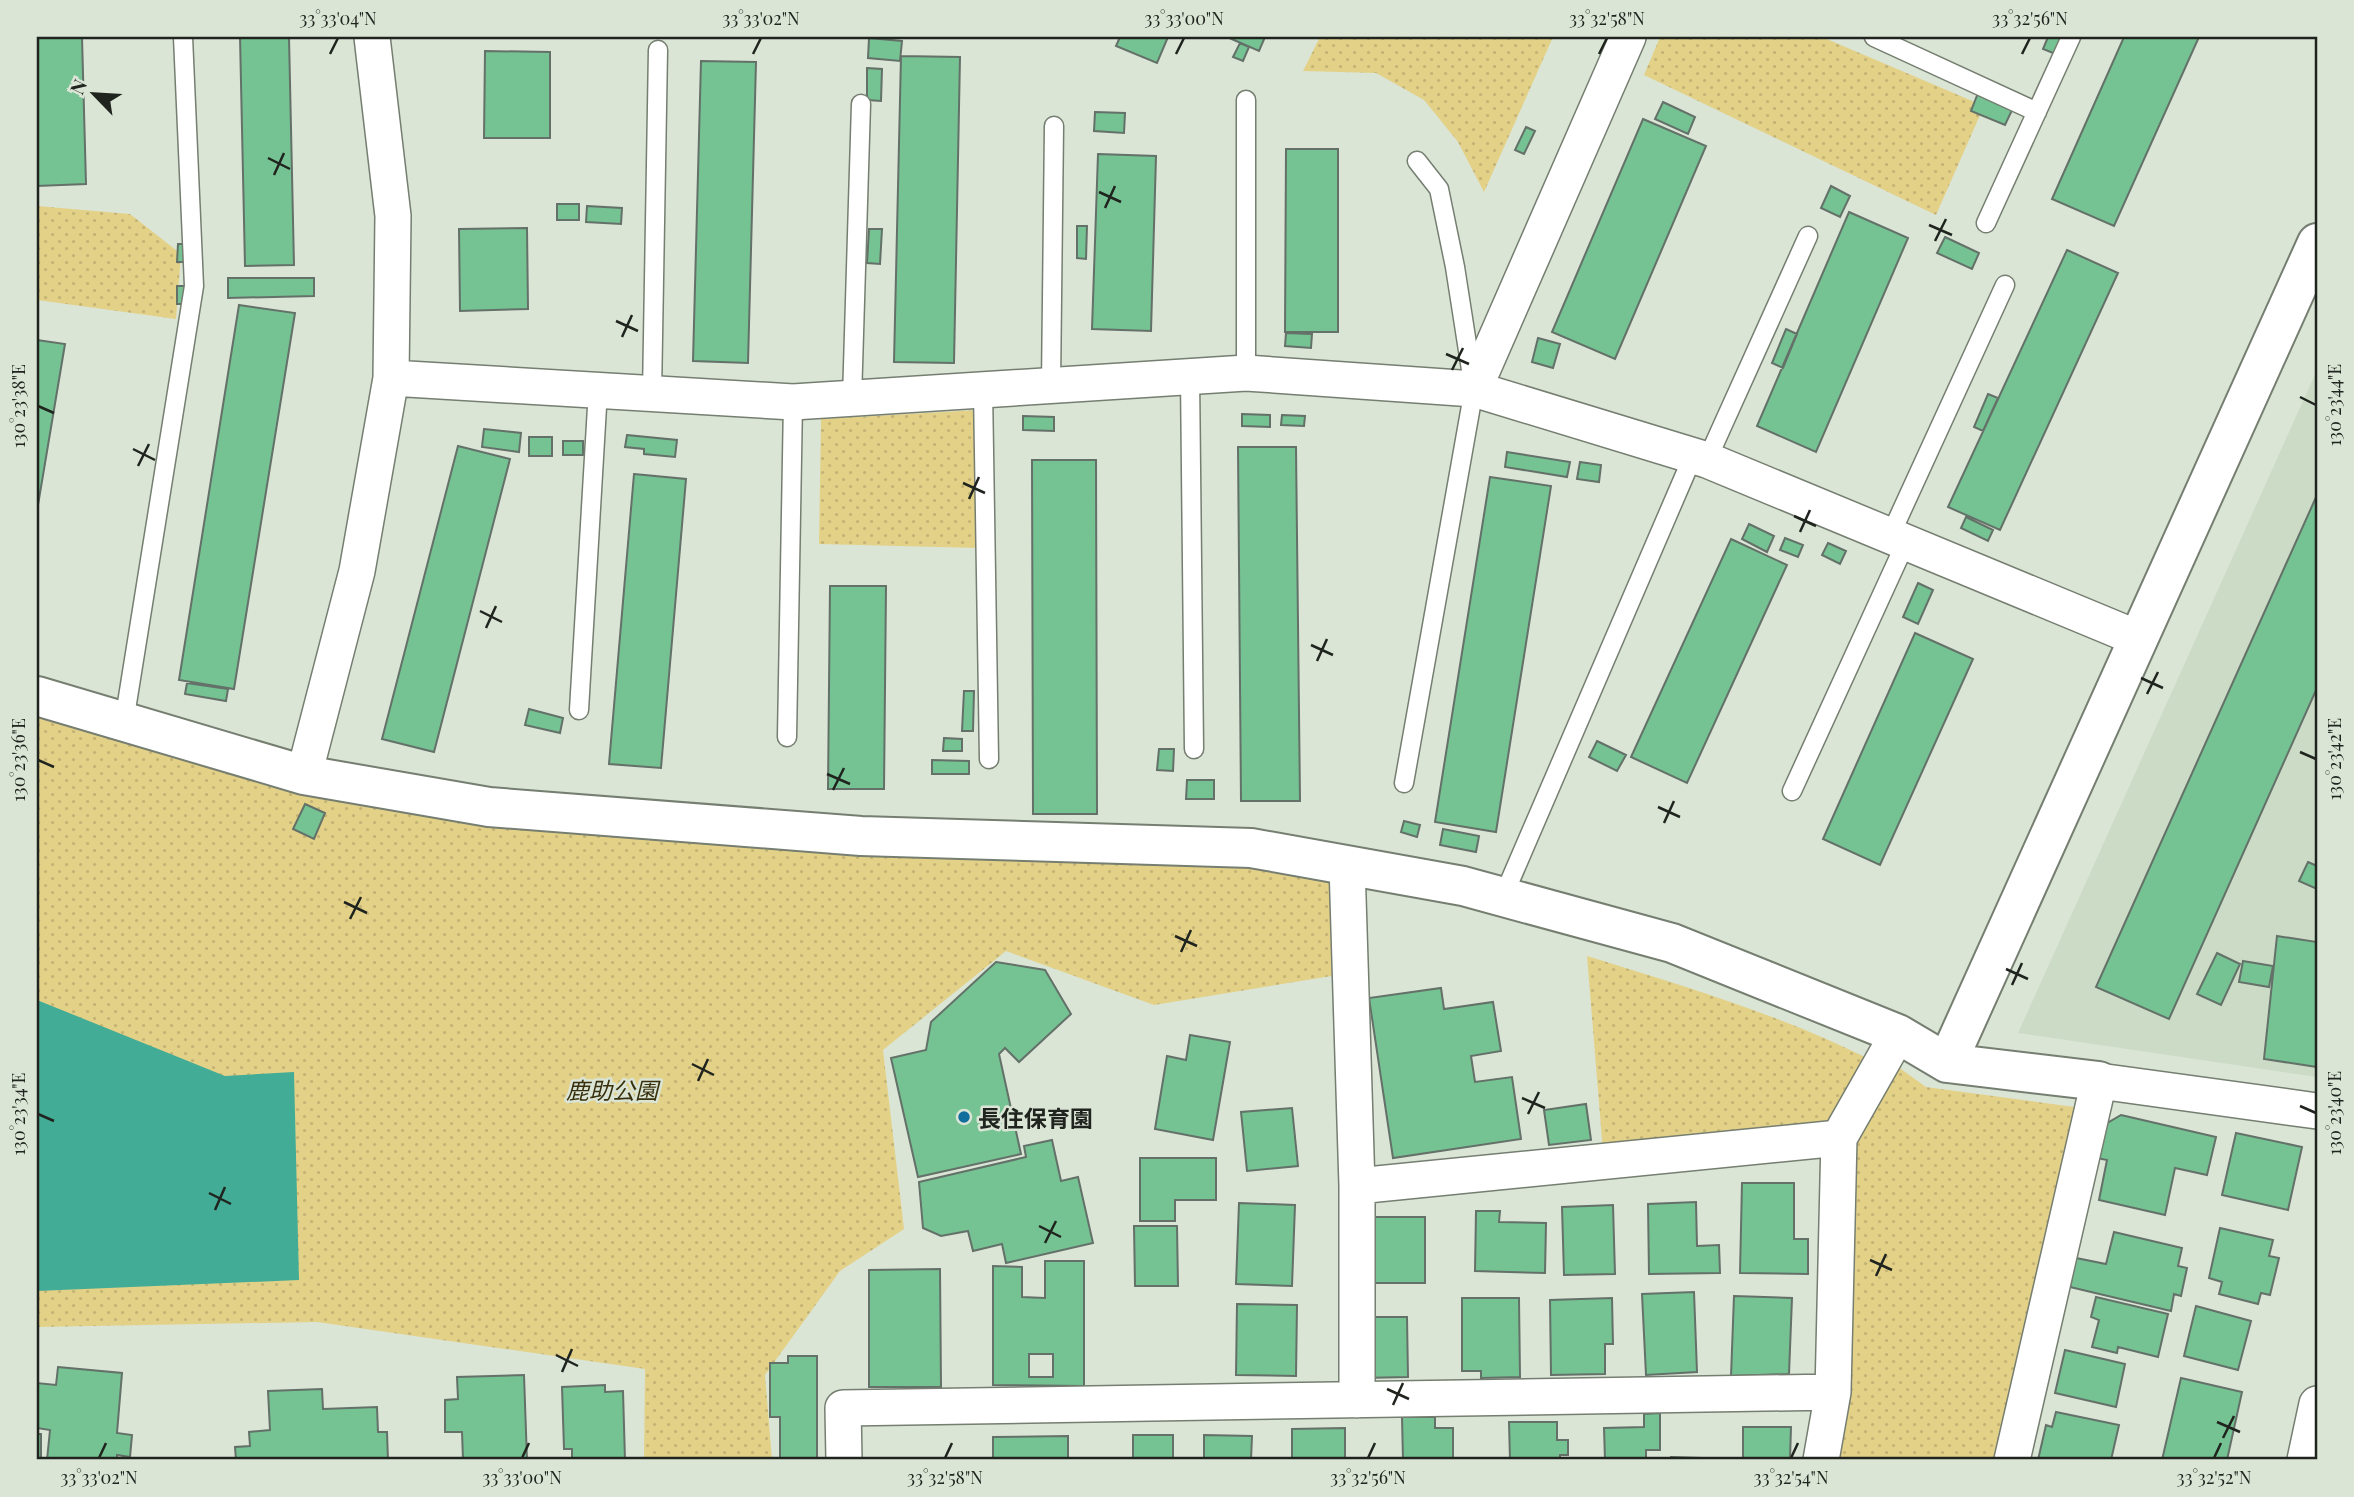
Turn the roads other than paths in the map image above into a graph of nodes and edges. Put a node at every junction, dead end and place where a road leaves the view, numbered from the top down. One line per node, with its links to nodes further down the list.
1 (183, 37): 31 (lane)
2 (372, 37): 18 (street)
3 (1628, 37): 20 (street)
4 (1874, 37): 9 (lane)
5 (2071, 37): 9 (lane)
6 (658, 50): 23 (lane)
7 (1246, 100): 16 (lane)
8 (861, 104): 24 (lane)
9 (2037, 112): 12 (lane)
10 (1054, 126): 19 (lane)
11 (1417, 161): 20 (lane)
12 (1986, 223)
13 (1808, 236): 26 (lane)
14 (2317, 243): 28 (street)
15 (2005, 285): 27 (lane)
16 (1247, 373): 17 (street); 20 (street)
17 (1190, 376): 19 (street); 33 (lane)
18 (391, 378): 21 (street); 35 (street)
19 (1051, 385): 22 (street)
20 (1474, 389): 26 (street); 36 (lane)
21 (598, 390): 23 (street); 30 (lane)
22 (983, 390): 24 (street); 34 (lane)
23 (652, 394): 25 (street)
24 (852, 398): 25 (street)
25 (793, 402): 32 (lane)
26 (1700, 458): 27 (street); 39 (lane)
27 (1898, 539): 28 (street); 37 (lane)
28 (2137, 638): 41 (street)
29 (37, 696): 31 (street)
30 (579, 710)
31 (124, 722): 35 (street)
32 (787, 737)
33 (1194, 749)
34 (989, 759)
35 (304, 775): 38 (street)
36 (1404, 783)
37 (1792, 791)
38 (1347, 865): 39 (street); 45 (street)
39 (1503, 897): 40 (street)
40 (1898, 1034): 41 (street); 44 (street)
41 (1947, 1063): 42 (street)
42 (2099, 1082): 43 (street); 51 (street)
43 (2317, 1111)
44 (1839, 1138): 45 (street); 46 (street)
45 (1357, 1186): 47 (street)
46 (1833, 1392): 47 (street); 50 (street)
47 (1357, 1400): 49 (street)
48 (2317, 1404): 52 (street)
49 (844, 1460)
50 (1821, 1460)
51 (2012, 1460)
52 (2305, 1460)

